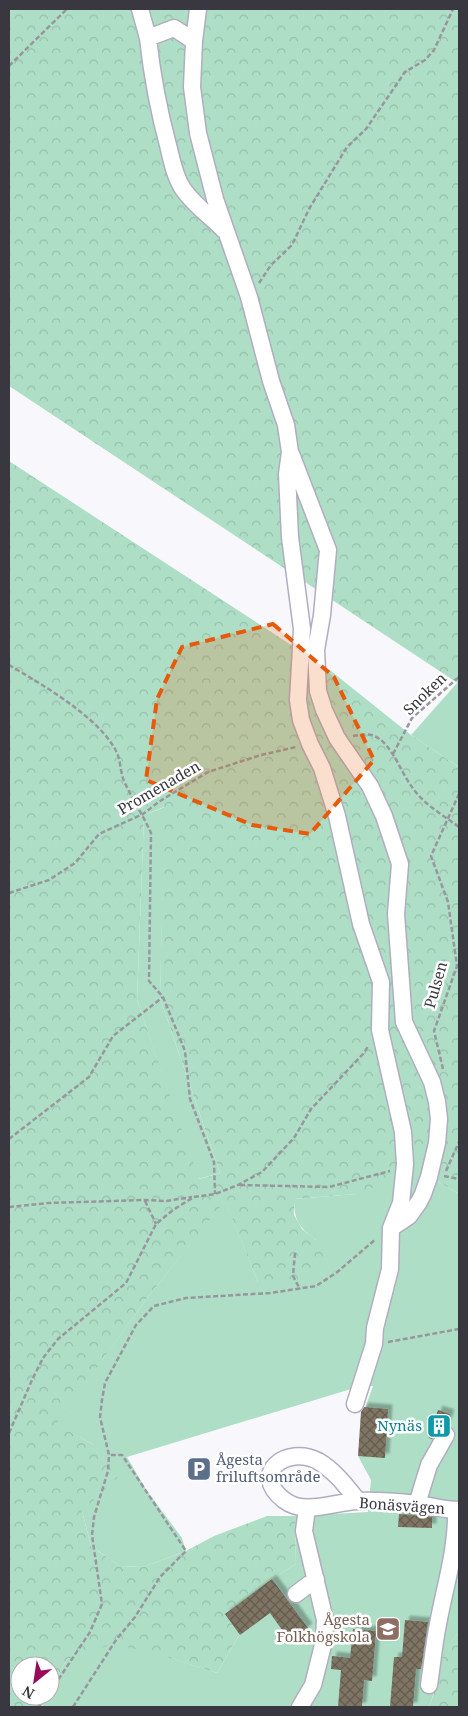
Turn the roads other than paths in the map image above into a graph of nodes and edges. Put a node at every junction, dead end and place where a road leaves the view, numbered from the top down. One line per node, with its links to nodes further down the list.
1 (140, 9): 3 (street)
2 (198, 9): 4 (street)
3 (148, 38): 4 (street); 5 (street)
4 (194, 42): 5 (street)
5 (226, 232): 6 (street)
6 (290, 452): 7 (street); 7 (street)
7 (309, 650): 8 (street); 8 (street)
8 (391, 1228): 9 (street)
9 (356, 1404)
10 (446, 1436): 12 (street)
11 (358, 1501): 12 (street, Bonäsvägen); 13 (street, Bonäsvägen); 13 (street)
12 (417, 1504): 14 (street, Bonäsvägen)
13 (307, 1508): 15 (street)
14 (458, 1510): 17 (street)
15 (316, 1579): 16 (street); 18 (street)
16 (296, 1594)
17 (429, 1685)
18 (300, 1707)

